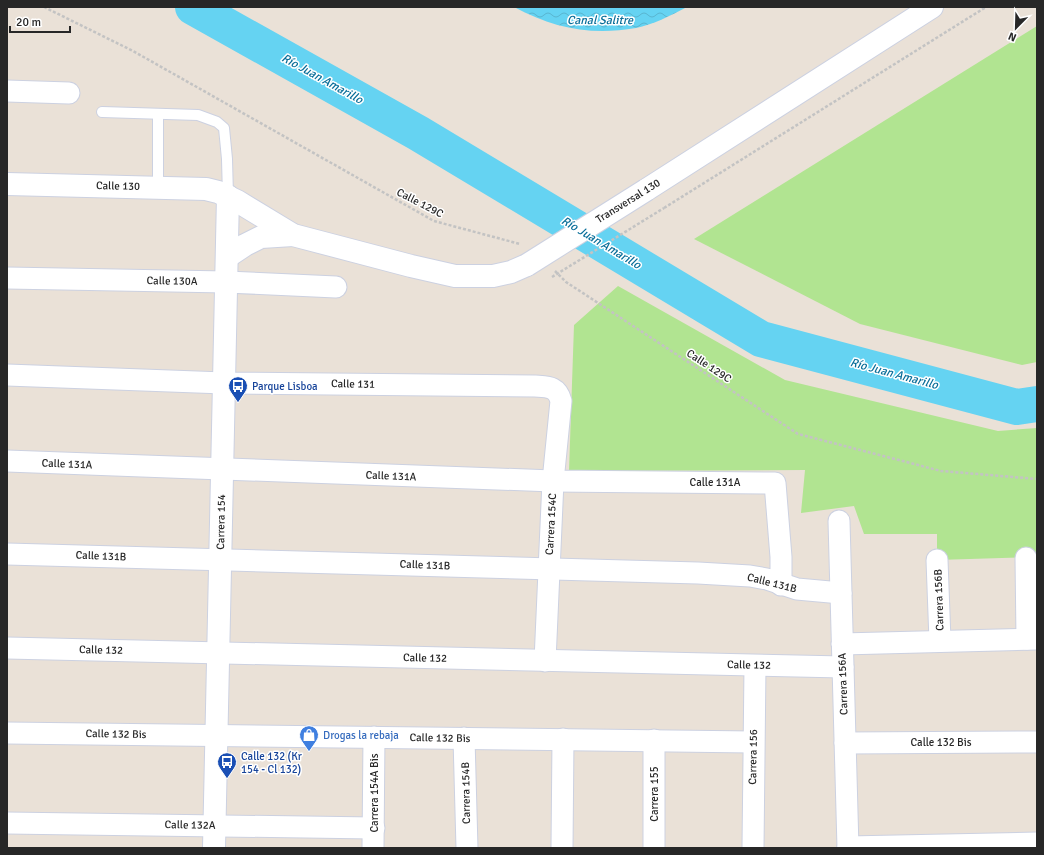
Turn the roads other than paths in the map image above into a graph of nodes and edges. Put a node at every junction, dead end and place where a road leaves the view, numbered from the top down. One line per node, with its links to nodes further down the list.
1 (932, 7): 9 (main road, Transversal 130, bridge)
2 (7, 91): 3 (street)
3 (69, 93)
4 (102, 112): 5 (lane)
5 (158, 114): 7 (lane); 8 (lane)
6 (7, 184): 7 (main road, Calle 130)
7 (158, 187): 8 (main road, Calle 130)
8 (228, 196): 9 (main road, Transversal 130); 10 (main road, Carrera 154)
9 (293, 235): 10 (main road, Transversal 130)
10 (227, 257): 12 (main road, Carrera 154)
11 (7, 278): 12 (street, Calle 130A)
12 (226, 282): 13 (street, Calle 130A); 15 (main road, Carrera 154)
13 (336, 288)
14 (7, 375): 15 (street, Calle 131)
15 (224, 383): 16 (street, Calle 131); 18 (main road, Carrera 154)
16 (556, 390): 19 (street, Carrera 154C)
17 (7, 461): 18 (street, Calle 131A)
18 (222, 470): 19 (street, Calle 131A); 23 (main road, Carrera 154)
19 (553, 481): 25 (street, Carrera 154C); 26 (street, Calle 131A)
20 (839, 521): 27 (street, Carrera 156A)
21 (7, 554): 23 (street, Calle 131B)
22 (1026, 558): 28 (street)
23 (220, 560): 25 (street, Calle 131B); 32 (main road, Carrera 154)
24 (937, 560): 29 (street, Carrera 156B)
25 (549, 569): 26 (street, Calle 131B); 33 (street, Carrera 154C)
26 (781, 585): 27 (street, Calle 131B)
27 (841, 593): 30 (street, Carrera 156A)
28 (1032, 639): 29 (street)
29 (940, 641): 30 (street)
30 (842, 644): 35 (street, Carrera 156A)
31 (7, 648): 32 (street, Calle 132)
32 (218, 653): 33 (street, Calle 132); 37 (main road, Carrera 154)
33 (545, 661): 34 (street, Calle 132)
34 (755, 666): 35 (street, Calle 132); 42 (street, Carrera 156)
35 (843, 667): 44 (street, Carrera 156A)
36 (7, 733): 37 (street, Calle 132 Bis)
37 (217, 735): 38 (street, Calle 132 Bis); 46 (main road, Carrera 154)
38 (374, 737): 39 (street, Calle 132 Bis); 47 (street, Carrera 154A Bis)
39 (464, 738): 40 (street, Calle 132 Bis); 51 (street, Carrera 154B)
40 (563, 740): 41 (street, Calle 132 Bis); 52 (street)
41 (654, 740): 42 (street, Calle 132 Bis); 53 (street, Carrera 155)
42 (753, 742): 54 (street, Carrera 156)
43 (1037, 742): 44 (street, Calle 132 Bis)
44 (845, 743): 49 (street, Carrera 156A)
45 (7, 823): 46 (street, Calle 132A)
46 (215, 825): 47 (street, Calle 132A); 50 (main road, Carrera 154)
47 (373, 838)
48 (1037, 843): 49 (street)
49 (848, 847)
50 (214, 848)
51 (467, 848)
52 (562, 848)
53 (654, 848)
54 (753, 848)

